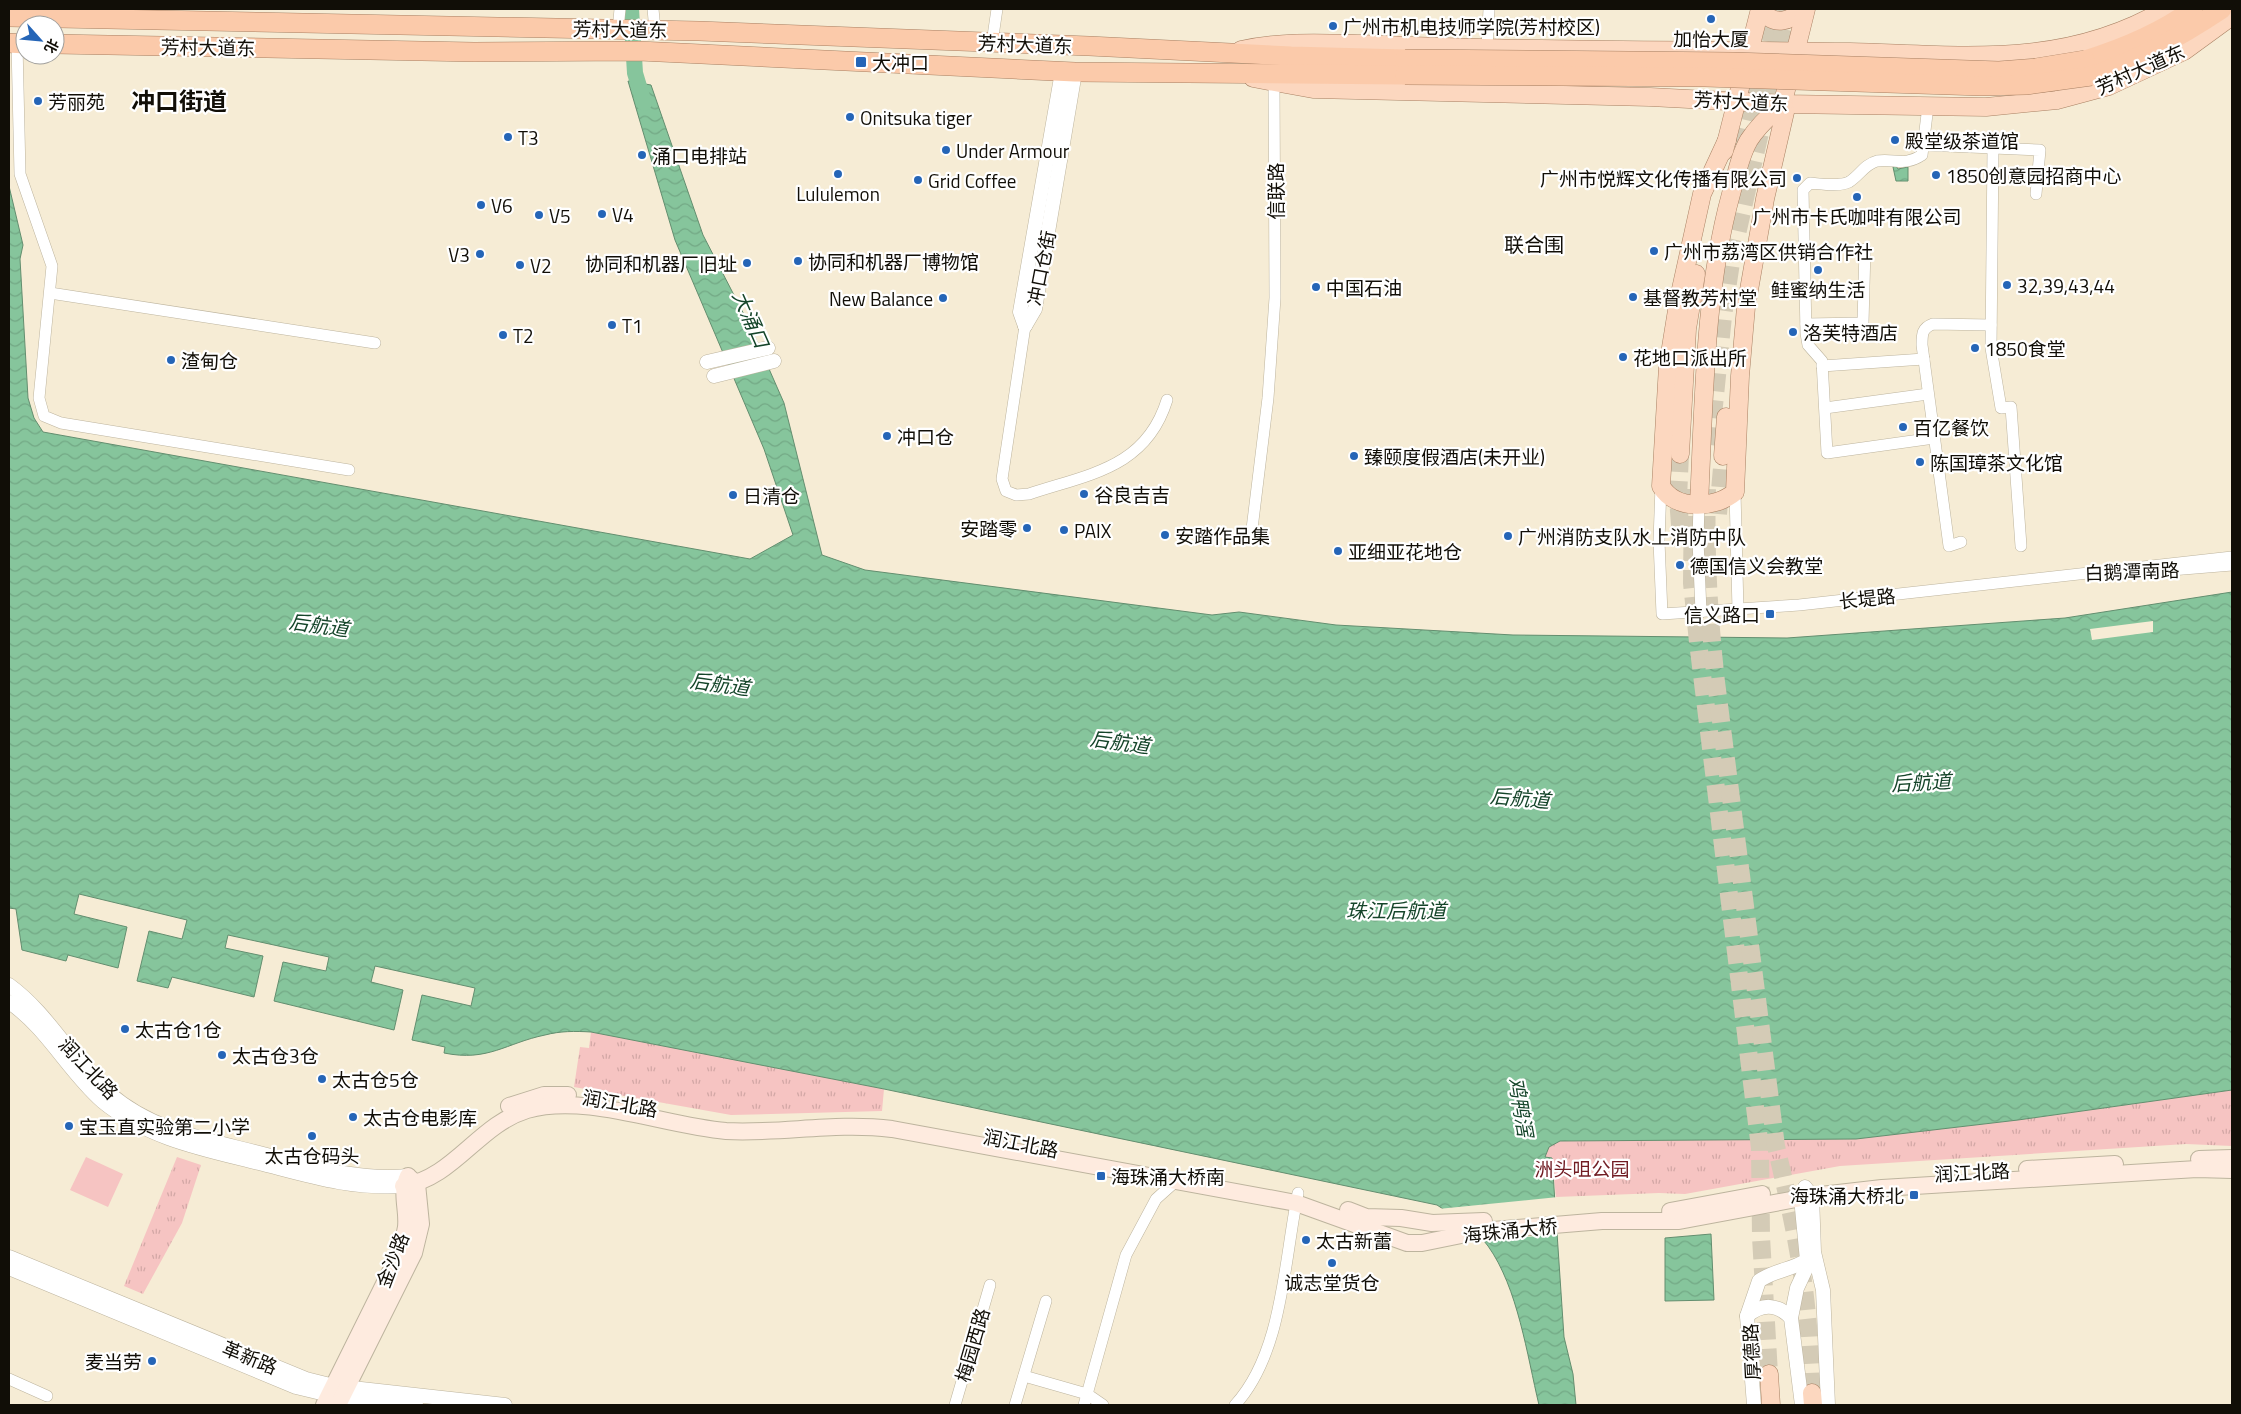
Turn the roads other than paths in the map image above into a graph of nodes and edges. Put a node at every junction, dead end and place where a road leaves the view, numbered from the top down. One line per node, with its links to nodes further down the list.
1 (620, 9): 12 (street)
2 (653, 9): 12 (street)
3 (996, 9): 13 (street)
4 (1489, 9): 15 (street)
5 (1761, 9): 6 (main road); 19 (main road)
6 (1806, 9): 17 (main road)
7 (2166, 9): 17 (main road, 芳村大道东)
8 (2193, 9): 22 (highway, 芳村大道东)
9 (2222, 9): 22 (highway, 芳村大道东)
10 (2232, 16): 29 (main road, 芳村大道东)
11 (12, 17): 12 (highway, 芳村大道东)
12 (635, 30): 13 (highway, 芳村大道东)
13 (992, 43): 18 (highway, 芳村大道东)
14 (65, 44): 23 (highway, 芳村大道东)
15 (1488, 48): 16 (main road, 芳村大道东); 18 (main road, 芳村大道东)
16 (1651, 51): 19 (main road, 芳村大道东); 26 (main road)
17 (1797, 51): 19 (main road, 芳村大道东); 28 (main road)
18 (1231, 52): 21 (highway, 芳村大道东)
19 (1750, 52): 27 (main road)
20 (17, 65): 35 (street)
21 (1405, 67): 22 (highway, 芳村大道东, bridge); 24 (highway, 芳村大道东)
22 (2088, 68)
23 (1069, 72): 24 (highway, 芳村大道东); 37 (street, 冲口仓街)
24 (1231, 74): 25 (main road, 芳村大道东)
25 (1274, 83): 26 (main road, 芳村大道东); 54 (street, 信联路)
26 (1650, 97): 27 (main road, 芳村大道东)
27 (1737, 101): 28 (main road, 芳村大道东); 30 (main road)
28 (1783, 104): 29 (main road, 芳村大道东); 49 (main road); 52 (main road); 53 (main road)
29 (1928, 106): 31 (street)
30 (1727, 140): 48 (main road); 51 (main road)
31 (1923, 145): 32 (street); 36 (street)
32 (1992, 149): 33 (street); 38 (street)
33 (2036, 194)
34 (1865, 249): 36 (street)
35 (50, 293): 39 (street); 50 (street)
36 (1806, 324): 42 (street)
37 (1025, 326): 45 (street)
38 (1991, 326): 40 (street); 56 (street)
39 (375, 343)
40 (1924, 359): 42 (street); 44 (street)
41 (707, 362): 43 (street)
42 (1822, 366): 46 (street)
43 (714, 376)
44 (1928, 394): 46 (street); 47 (street)
45 (1167, 400)
46 (1825, 408): 47 (street)
47 (1934, 438): 55 (street)
48 (1680, 454)
49 (1722, 456)
50 (349, 470)
51 (1661, 486): 53 (main road); 61 (street, 长堤路)
52 (1735, 492): 53 (main road); 60 (street)
53 (1699, 504): 61 (street)
54 (1251, 537)
55 (1961, 542)
56 (2021, 546)
57 (2232, 556): 59 (street, 白鹅潭南路)
58 (2232, 565): 59 (street, 白鹅潭南路)
59 (2072, 574): 60 (street, 长堤路)
60 (1738, 610): 61 (street, 长堤路)
61 (1700, 612)
62 (9, 985): 66 (street, 润江北路)
63 (9, 1002): 66 (street, 润江北路)
64 (2232, 1158): 68 (main road, 润江北路)
65 (2232, 1170): 68 (main road, 润江北路)
66 (410, 1182): 67 (main road, 润江北路); 69 (main road, 润江北路); 82 (main road, 金沙路)
67 (1175, 1182): 69 (main road, 润江北路); 83 (street)
68 (1806, 1194): 70 (main road, 润江北路); 71 (street); 76 (street)
69 (1304, 1200): 70 (main road, 海珠涌大桥); 70 (main road, 海珠涌大桥); 90 (street)
70 (1714, 1209)
71 (1814, 1252): 77 (street); 93 (street)
72 (9, 1257): 82 (street, 革新路)
73 (9, 1268): 82 (street, 革新路)
74 (990, 1285): 87 (street, 梅园西路)
75 (1046, 1301): 79 (street)
76 (1747, 1316): 77 (street, 厚德路); 91 (street, 厚德路)
77 (1792, 1318): 84 (street)
78 (1769, 1374): 92 (main road)
79 (1024, 1376): 83 (street); 88 (street)
80 (9, 1379): 81 (street)
81 (47, 1396)
82 (336, 1396): 85 (street, 革新路); 86 (street, 革新路)
83 (1085, 1400): 89 (street)
84 (1809, 1401)
85 (416, 1405)
86 (505, 1405)
87 (954, 1405)
88 (1015, 1405)
89 (1103, 1405)
90 (1235, 1405)
91 (1754, 1405)
92 (1771, 1405)
93 (1828, 1405)

